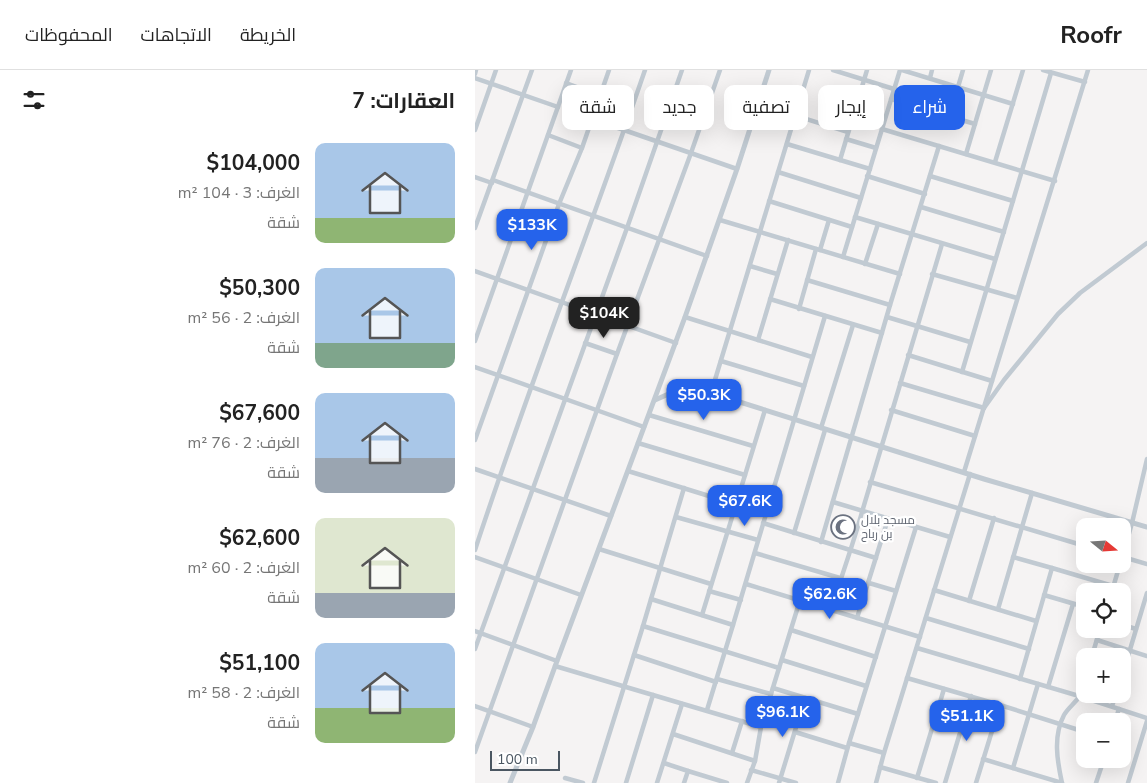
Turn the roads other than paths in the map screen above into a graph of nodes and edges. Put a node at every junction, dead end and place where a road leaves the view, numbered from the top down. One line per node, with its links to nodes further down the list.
1 (497, 70): 24 (street)
2 (532, 70): 35 (street)
3 (571, 70): 25 (street)
4 (609, 70): 27 (street)
5 (645, 70): 38 (street)
6 (682, 70): 54 (street)
7 (720, 70): 59 (street)
8 (809, 70): 29 (street)
9 (833, 70): 22 (street)
10 (867, 70): 22 (street)
11 (901, 70): 21 (street); 30 (street)
12 (932, 70): 21 (street)
13 (963, 70): 32 (street)
14 (991, 70): 36 (street)
15 (1023, 70): 39 (street)
16 (1043, 70): 19 (street)
17 (1088, 70): 23 (street)
18 (767, 71): 28 (street)
19 (1051, 73): 23 (street); 65 (street)
20 (475, 78): 24 (street)
21 (930, 78): 31 (street)
22 (864, 79): 33 (street); 51 (street)
23 (1085, 82): 71 (street)
24 (492, 83): 35 (street); 45 (street)
25 (566, 83): 26 (street); 40 (street)
26 (571, 85)
27 (604, 85)
28 (763, 85)
29 (804, 85)
30 (895, 85)
31 (952, 85)
32 (959, 85)
33 (894, 89): 37 (street)
34 (965, 89): 36 (street)
35 (523, 94): 40 (street); 70 (street)
36 (984, 95): 39 (street); 43 (street)
37 (891, 99): 42 (street); 43 (street)
38 (634, 101)
39 (1013, 104): 62 (street)
40 (557, 107): 52 (street)
41 (808, 119): 51 (street)
42 (884, 122)
43 (975, 124): 60 (street)
44 (884, 129): 56 (street)
45 (475, 130)
46 (588, 130): 57 (street)
47 (624, 130): 54 (street); 79 (street)
48 (750, 130): 63 (street)
49 (791, 130): 55 (street)
50 (881, 130): 58 (street)
51 (848, 132): 53 (street)
52 (548, 135): 57 (street); 72 (street)
53 (846, 139): 58 (street); 61 (street)
54 (657, 141): 59 (street); 86 (street)
55 (787, 144): 61 (street); 66 (street)
56 (939, 146): 60 (street); 68 (street)
57 (582, 148): 77 (street)
58 (876, 148): 64 (street)
59 (691, 153): 63 (street); 90 (street)
60 (966, 154): 62 (street)
61 (840, 160): 64 (street)
62 (995, 162): 65 (street)
63 (737, 169): 81 (street)
64 (870, 169): 67 (street)
65 (1023, 171): 71 (street); 76 (street)
66 (778, 172): 74 (street); 75 (street)
67 (867, 176): 73 (street); 74 (street)
68 (930, 176): 73 (street); 76 (street)
69 (475, 177): 70 (street)
70 (492, 181): 72 (street); 85 (street)
71 (1055, 181): 108 (street)
72 (528, 192): 77 (street); 104 (street)
73 (925, 194): 78 (street)
74 (861, 198): 80 (street)
75 (769, 201): 82 (street); 87 (street)
76 (1013, 201): 88 (street)
77 (559, 204): 79 (street); 107 (street)
78 (921, 207): 88 (street); 89 (street)
79 (593, 216): 86 (street); 110 (street)
80 (855, 217): 83 (street); 84 (street)
81 (719, 220): 87 (street); 95 (street)
82 (829, 220): 84 (street); 94 (street)
83 (878, 224): 89 (street); 98 (street)
84 (852, 227): 96 (street)
85 (475, 228)
86 (627, 228): 90 (street); 113 (street)
87 (760, 232): 91 (street); 99 (street)
88 (1004, 232): 97 (street)
89 (912, 234): 93 (street); 102 (street)
90 (659, 240): 95 (street); 117 (street)
91 (788, 240): 94 (street); 101 (street)
92 (1147, 243): 141 (street)
93 (942, 244): 97 (street); 103 (street)
94 (818, 249): 96 (street); 105 (street)
95 (707, 256): 116 (street)
96 (843, 257): 98 (street)
97 (995, 259): 106 (street)
98 (865, 264): 102 (street)
99 (750, 266): 101 (street); 120 (street)
100 (475, 270): 104 (street)
101 (777, 274): 109 (street)
102 (900, 274): 111 (street)
103 (933, 274): 106 (street); 119 (street)
104 (498, 279): 107 (street); 123 (street)
105 (807, 280): 111 (street); 112 (street)
106 (986, 289): 108 (street); 125 (street)
107 (529, 290): 110 (street); 133 (street)
108 (1017, 298): 134 (street)
109 (770, 299): 112 (street); 122 (street)
110 (562, 302): 113 (street); 137 (street)
111 (890, 305): 115 (street)
112 (799, 308): 114 (street)
113 (595, 314): 117 (street); 126 (street)
114 (825, 316): 118 (street); 129 (street)
115 (887, 317): 119 (street); 121 (street)
116 (685, 318): 120 (street); 124 (street)
117 (627, 325): 124 (street); 127 (street)
118 (853, 325): 121 (street); 148 (street)
119 (917, 326): 125 (street); 128 (street)
120 (730, 331): 122 (street); 130 (street)
121 (882, 333): 150 (street)
122 (758, 340): 129 (street)
123 (475, 341)
124 (676, 342): 140 (street)
125 (970, 342): 132 (street)
126 (585, 343): 127 (street); 139 (street)
127 (617, 354): 142 (street)
128 (908, 355): 132 (street); 135 (street)
129 (813, 357): 136 (street)
130 (721, 360): 136 (street); 138 (street)
131 (475, 367): 133 (street)
132 (962, 372): 134 (street)
133 (498, 376): 137 (street); 151 (street)
134 (992, 381): 141 (street)
135 (900, 383): 141 (street); 144 (street)
136 (804, 386): 146 (street)
137 (531, 388): 139 (street); 160 (street)
138 (711, 393): 140 (street); 143 (street)
139 (565, 399): 142 (street); 165 (street)
140 (655, 400): 145 (street)
141 (984, 408): 149 (street)
142 (597, 410): 147 (street); 167 (street)
143 (765, 410): 146 (street); 153 (street)
144 (891, 410): 149 (street); 154 (street)
145 (649, 415): 147 (street); 153 (street)
146 (794, 420): 148 (street); 176 (street)
147 (644, 427): 152 (street)
148 (823, 429): 150 (street); 183 (street)
149 (975, 436): 158 (street)
150 (852, 438): 154 (street); 168 (street)
151 (475, 440)
152 (638, 443): 157 (street); 159 (street)
153 (753, 446): 159 (street)
154 (882, 447): 158 (street); 161 (street)
155 (1147, 459): 162 (street)
156 (475, 469): 160 (street)
157 (628, 471): 163 (street); 172 (street)
158 (967, 473): 166 (street); 170 (street)
159 (745, 475): 169 (street)
160 (499, 477): 165 (street); 189 (street)
161 (870, 482): 170 (street); 171 (street)
162 (1140, 486): 164 (street); 177 (street)
163 (684, 488): 169 (street); 173 (street)
164 (1147, 488)
165 (533, 490): 167 (street); 197 (street)
166 (1032, 493): 177 (street); 178 (street)
167 (565, 500): 172 (street); 201 (street)
168 (833, 502): 171 (street); 186 (street)
169 (735, 504): 182 (street)
170 (959, 508): 174 (street); 184 (street)
171 (863, 511): 175 (street); 190 (street)
172 (611, 516): 188 (street)
173 (676, 517): 182 (street); 198 (street)
174 (993, 518): 178 (street); 215 (street)
175 (888, 519): 179 (street); 194 (street)
176 (763, 523): 183 (street); 185 (street)
177 (1132, 523): 180 (street); 181 (street)
178 (1022, 526): 187 (street); 193 (street)
179 (916, 527): 184 (street); 208 (street)
180 (1131, 527)
181 (1147, 527)
182 (727, 531): 185 (street); 204 (street)
183 (794, 533): 186 (street)
184 (951, 537): 207 (street)
185 (758, 540): 191 (street)
186 (821, 542): 190 (street)
187 (1076, 543)
188 (599, 549): 198 (street); 210 (street)
189 (475, 550)
190 (851, 551): 194 (street); 200 (street)
191 (755, 553): 200 (street); 205 (street)
192 (475, 557): 197 (street)
193 (1013, 557): 199 (street); 218 (street)
194 (876, 558): 202 (street)
195 (1131, 559): 196 (street)
196 (1147, 564)
197 (505, 567): 201 (street); 231 (street)
198 (660, 568): 204 (street); 212 (street)
199 (1052, 568): 203 (street); 211 (street)
200 (840, 578): 219 (street)
201 (537, 579): 210 (street); 234 (street)
202 (869, 582): 208 (street); 221 (street)
203 (1096, 583)
204 (711, 584): 206 (street)
205 (746, 584): 213 (street); 214 (street)
206 (709, 590): 213 (street); 220 (street)
207 (934, 590): 215 (street); 222 (street)
208 (896, 591): 226 (street)
209 (1147, 593): 228 (street)
210 (581, 595): 247 (street)
211 (1044, 595): 216 (street); 223 (street)
212 (651, 599): 220 (street); 225 (street)
213 (741, 600): 224 (street)
214 (800, 600): 219 (street); 229 (street)
215 (969, 601): 218 (street)
216 (1073, 604): 217 (street); 255 (street)
217 (1076, 605)
218 (998, 609): 223 (street)
219 (831, 610): 221 (street)
220 (702, 615): 224 (street)
221 (857, 618): 226 (street)
222 (926, 618): 232 (street); 240 (street)
223 (1036, 621): 240 (street)
224 (733, 625): 242 (street)
225 (643, 626): 242 (street); 243 (street)
226 (885, 626): 232 (street); 245 (street)
227 (1131, 627): 228 (street)
228 (1136, 629): 238 (street)
229 (791, 630): 245 (street); 246 (street)
230 (475, 631): 231 (street)
231 (481, 633): 234 (street); 239 (street)
232 (920, 637): 235 (street)
233 (1097, 640): 236 (street); 237 (street)
234 (513, 645): 247 (street); 272 (street)
235 (917, 648): 249 (street); 250 (street)
236 (1094, 648)
237 (1123, 648)
238 (1130, 648)
239 (475, 649)
240 (1029, 649): 250 (street)
241 (1131, 651): 244 (street)
242 (725, 652): 248 (street); 251 (street)
243 (634, 656): 251 (street); 253 (street)
244 (1147, 656)
245 (876, 657): 254 (street)
246 (782, 660): 248 (street); 254 (street)
247 (556, 663): 253 (street); 279 (street)
248 (779, 668): 256 (street)
249 (907, 678): 257 (street); 287 (street)
250 (1020, 679): 252 (street)
251 (717, 680): 258 (street); 271 (street)
252 (1039, 684): 255 (street); 275 (street)
253 (624, 686): 259 (street); 302 (street)
254 (866, 686): 274 (street)
255 (1048, 687): 260 (street)
256 (773, 688): 258 (street); 262 (street)
257 (944, 689): 261 (street); 297 (street)
258 (771, 694): 280 (street)
259 (653, 695): 266 (street); 303 (street)
260 (1076, 695)
261 (971, 696): 267 (street); 312 (street)
262 (805, 698): 274 (street); 282 (street)
263 (1076, 699): 278 (street)
264 (1102, 703): 269 (street)
265 (1113, 703): 269 (street)
266 (682, 704): 271 (street); 283 (street)
267 (1000, 705): 275 (street); 288 (street)
268 (475, 706): 272 (street)
269 (1112, 706): 270 (street)
270 (1119, 709): 273 (street); 276 (street)
271 (707, 710): 277 (street)
272 (489, 711): 279 (street); 285 (street)
273 (1118, 713)
274 (858, 714): 284 (street)
275 (1029, 714): 278 (street); 292 (street)
276 (1147, 719): 316 (street)
277 (742, 721): 280 (street); 286 (street)
278 (1060, 725): 281 (street); 314 (street)
279 (533, 727): 300 (street)
280 (761, 727): 289 (street)
281 (1076, 729)
282 (795, 732): 284 (street); 299 (street)
283 (673, 734): 286 (street); 290 (street)
284 (848, 746): 287 (street); 309 (street)
285 (475, 752)
286 (732, 753): 289 (street)
287 (884, 754): 291 (street)
288 (983, 759): 292 (street); 313 (street)
289 (755, 760): 294 (street)
290 (663, 762): 295 (street); 304 (street)
291 (880, 768): 297 (street); 310 (street)
292 (1013, 768): 314 (street)
293 (1101, 768): 315 (street)
294 (751, 770): 299 (street); 307 (street)
295 (687, 771): 298 (street); 305 (street)
296 (565, 778): 301 (street)
297 (917, 778): 311 (street)
298 (715, 781): 306 (street)
299 (780, 781): 308 (street)
300 (510, 783)
301 (583, 783)
302 (593, 783)
303 (626, 783)
304 (657, 783)
305 (684, 783)
306 (727, 783)
307 (747, 783)
308 (796, 783)
309 (839, 783)
310 (876, 783)
311 (936, 783)
312 (945, 783)
313 (976, 783)
314 (1062, 783)
315 (1096, 783)
316 (1128, 783)

